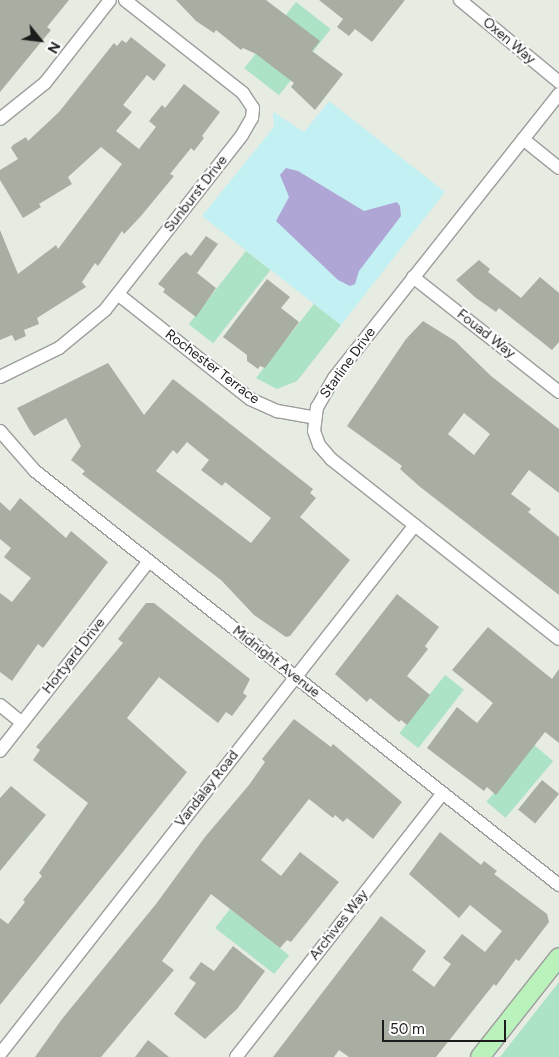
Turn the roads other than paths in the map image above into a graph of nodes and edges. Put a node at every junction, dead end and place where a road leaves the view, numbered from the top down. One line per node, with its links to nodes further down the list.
1 (110, 0): 6 (street)
2 (125, 0): 10 (street, Sunburst Drive)
3 (460, 0): 4 (street, Oxen Way)
4 (559, 82)
5 (559, 94): 7 (street, Starline Drive)
6 (0, 119)
7 (523, 139): 8 (street); 9 (street, Starline Drive)
8 (559, 168)
9 (413, 277): 12 (street, Fouad Way); 13 (street, Starline Drive)
10 (119, 295): 11 (street, Sunburst Drive); 13 (street, Rochester Terrace)
11 (0, 377)
12 (559, 392)
13 (315, 418): 15 (street, Starline Drive)
14 (0, 431): 16 (street, Midnight Avenue)
15 (415, 525): 17 (street, Starline Drive); 18 (street, Vandalay Road)
16 (148, 562): 18 (street, Midnight Avenue); 20 (street, Hortyard Drive)
17 (559, 639)
18 (295, 677): 22 (street, Midnight Avenue); 25 (street, Vandalay Road)
19 (0, 705): 20 (street)
20 (22, 722): 21 (street, Hortyard Drive)
21 (0, 751)
22 (442, 794): 23 (street, Midnight Avenue); 26 (street, Archives Way)
23 (559, 885)
24 (559, 957): 27 (street)
25 (0, 1054)
26 (236, 1057)
27 (480, 1057)

